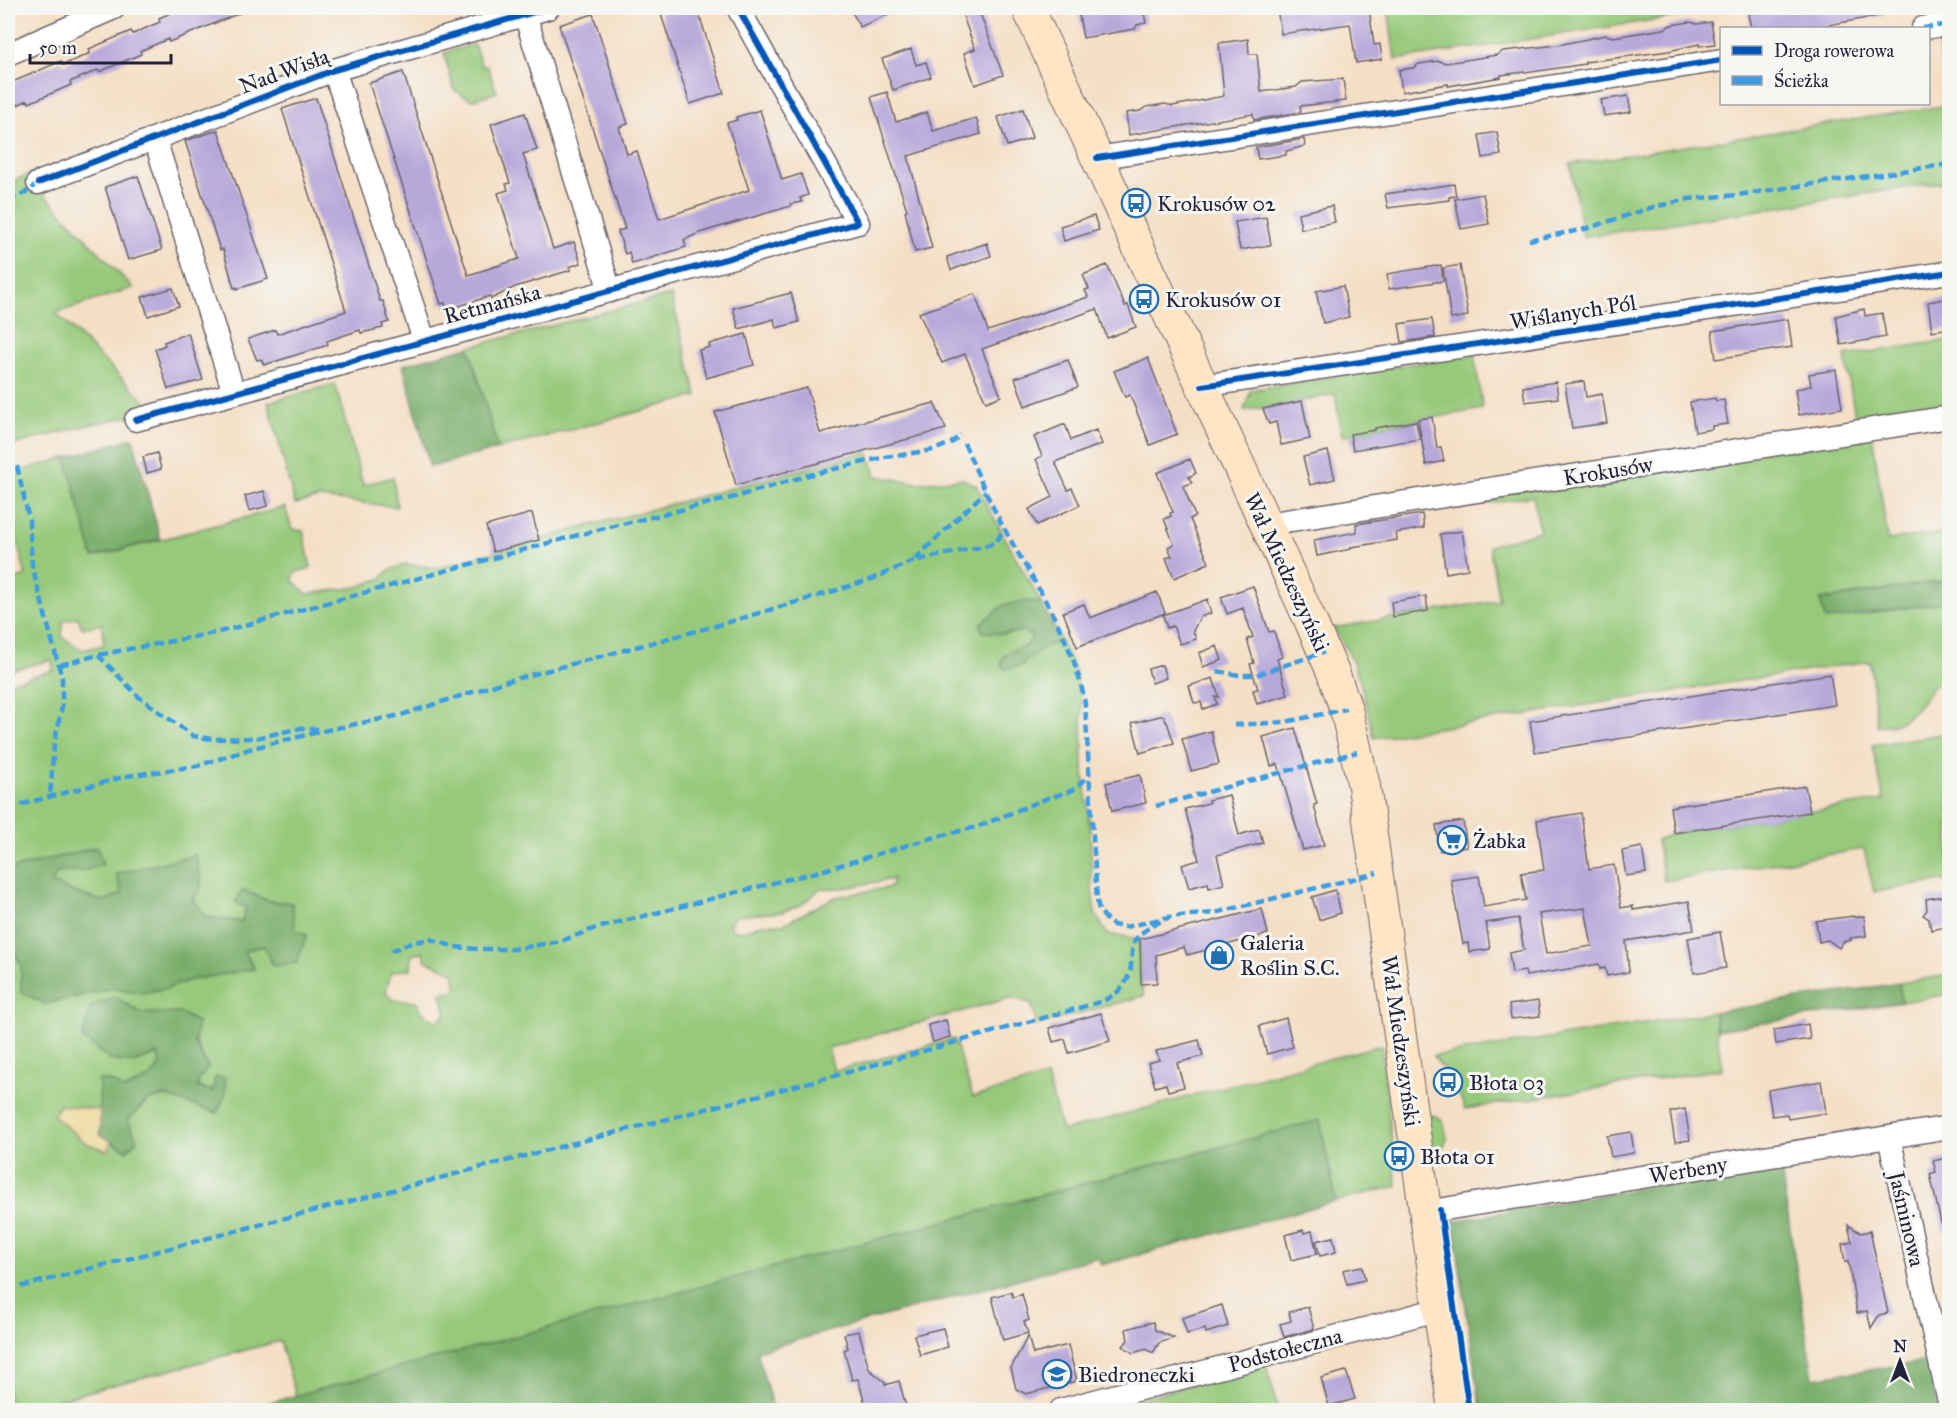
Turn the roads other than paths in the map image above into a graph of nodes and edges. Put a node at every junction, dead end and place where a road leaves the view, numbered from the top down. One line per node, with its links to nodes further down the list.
1 (114, 8): 8 (street)
2 (548, 8): 5 (street, Nad Wisłą)
3 (738, 8): 15 (street, Retmańska)
4 (1028, 8): 12 (main road, Wał Miedzeszyński)
5 (525, 14): 10 (street, Nad Wisłą); 15 (street)
6 (1950, 24): 7 (street)
7 (1930, 27)
8 (8, 54)
9 (1720, 60): 12 (street)
10 (334, 70): 11 (street, Nad Wisłą); 16 (street)
11 (155, 139): 13 (street, Nad Wisłą); 18 (street)
12 (1097, 158): 17 (main road, Wał Miedzeszyński)
13 (38, 183)
14 (1950, 272): 17 (street, Wiślanych Pól)
15 (610, 291): 16 (street, Retmańska)
16 (424, 340): 18 (street, Retmańska)
17 (1202, 386): 21 (main road, Wał Miedzeszyński)
18 (234, 393): 20 (street, Retmańska)
19 (1950, 417): 21 (street, Krokusów)
20 (136, 420)
21 (1266, 524): 24 (main road, Wał Miedzeszyński)
22 (1950, 1127): 23 (street, Werbeny)
23 (1889, 1137): 24 (street, Werbeny); 26 (street, Jaśminowa)
24 (1426, 1212): 25 (main road, Wał Miedzeszyński)
25 (1440, 1309): 27 (street, Podstołeczna); 28 (main road, Wał Miedzeszyński)
26 (1950, 1406)
27 (1061, 1410)
28 (1454, 1410)

